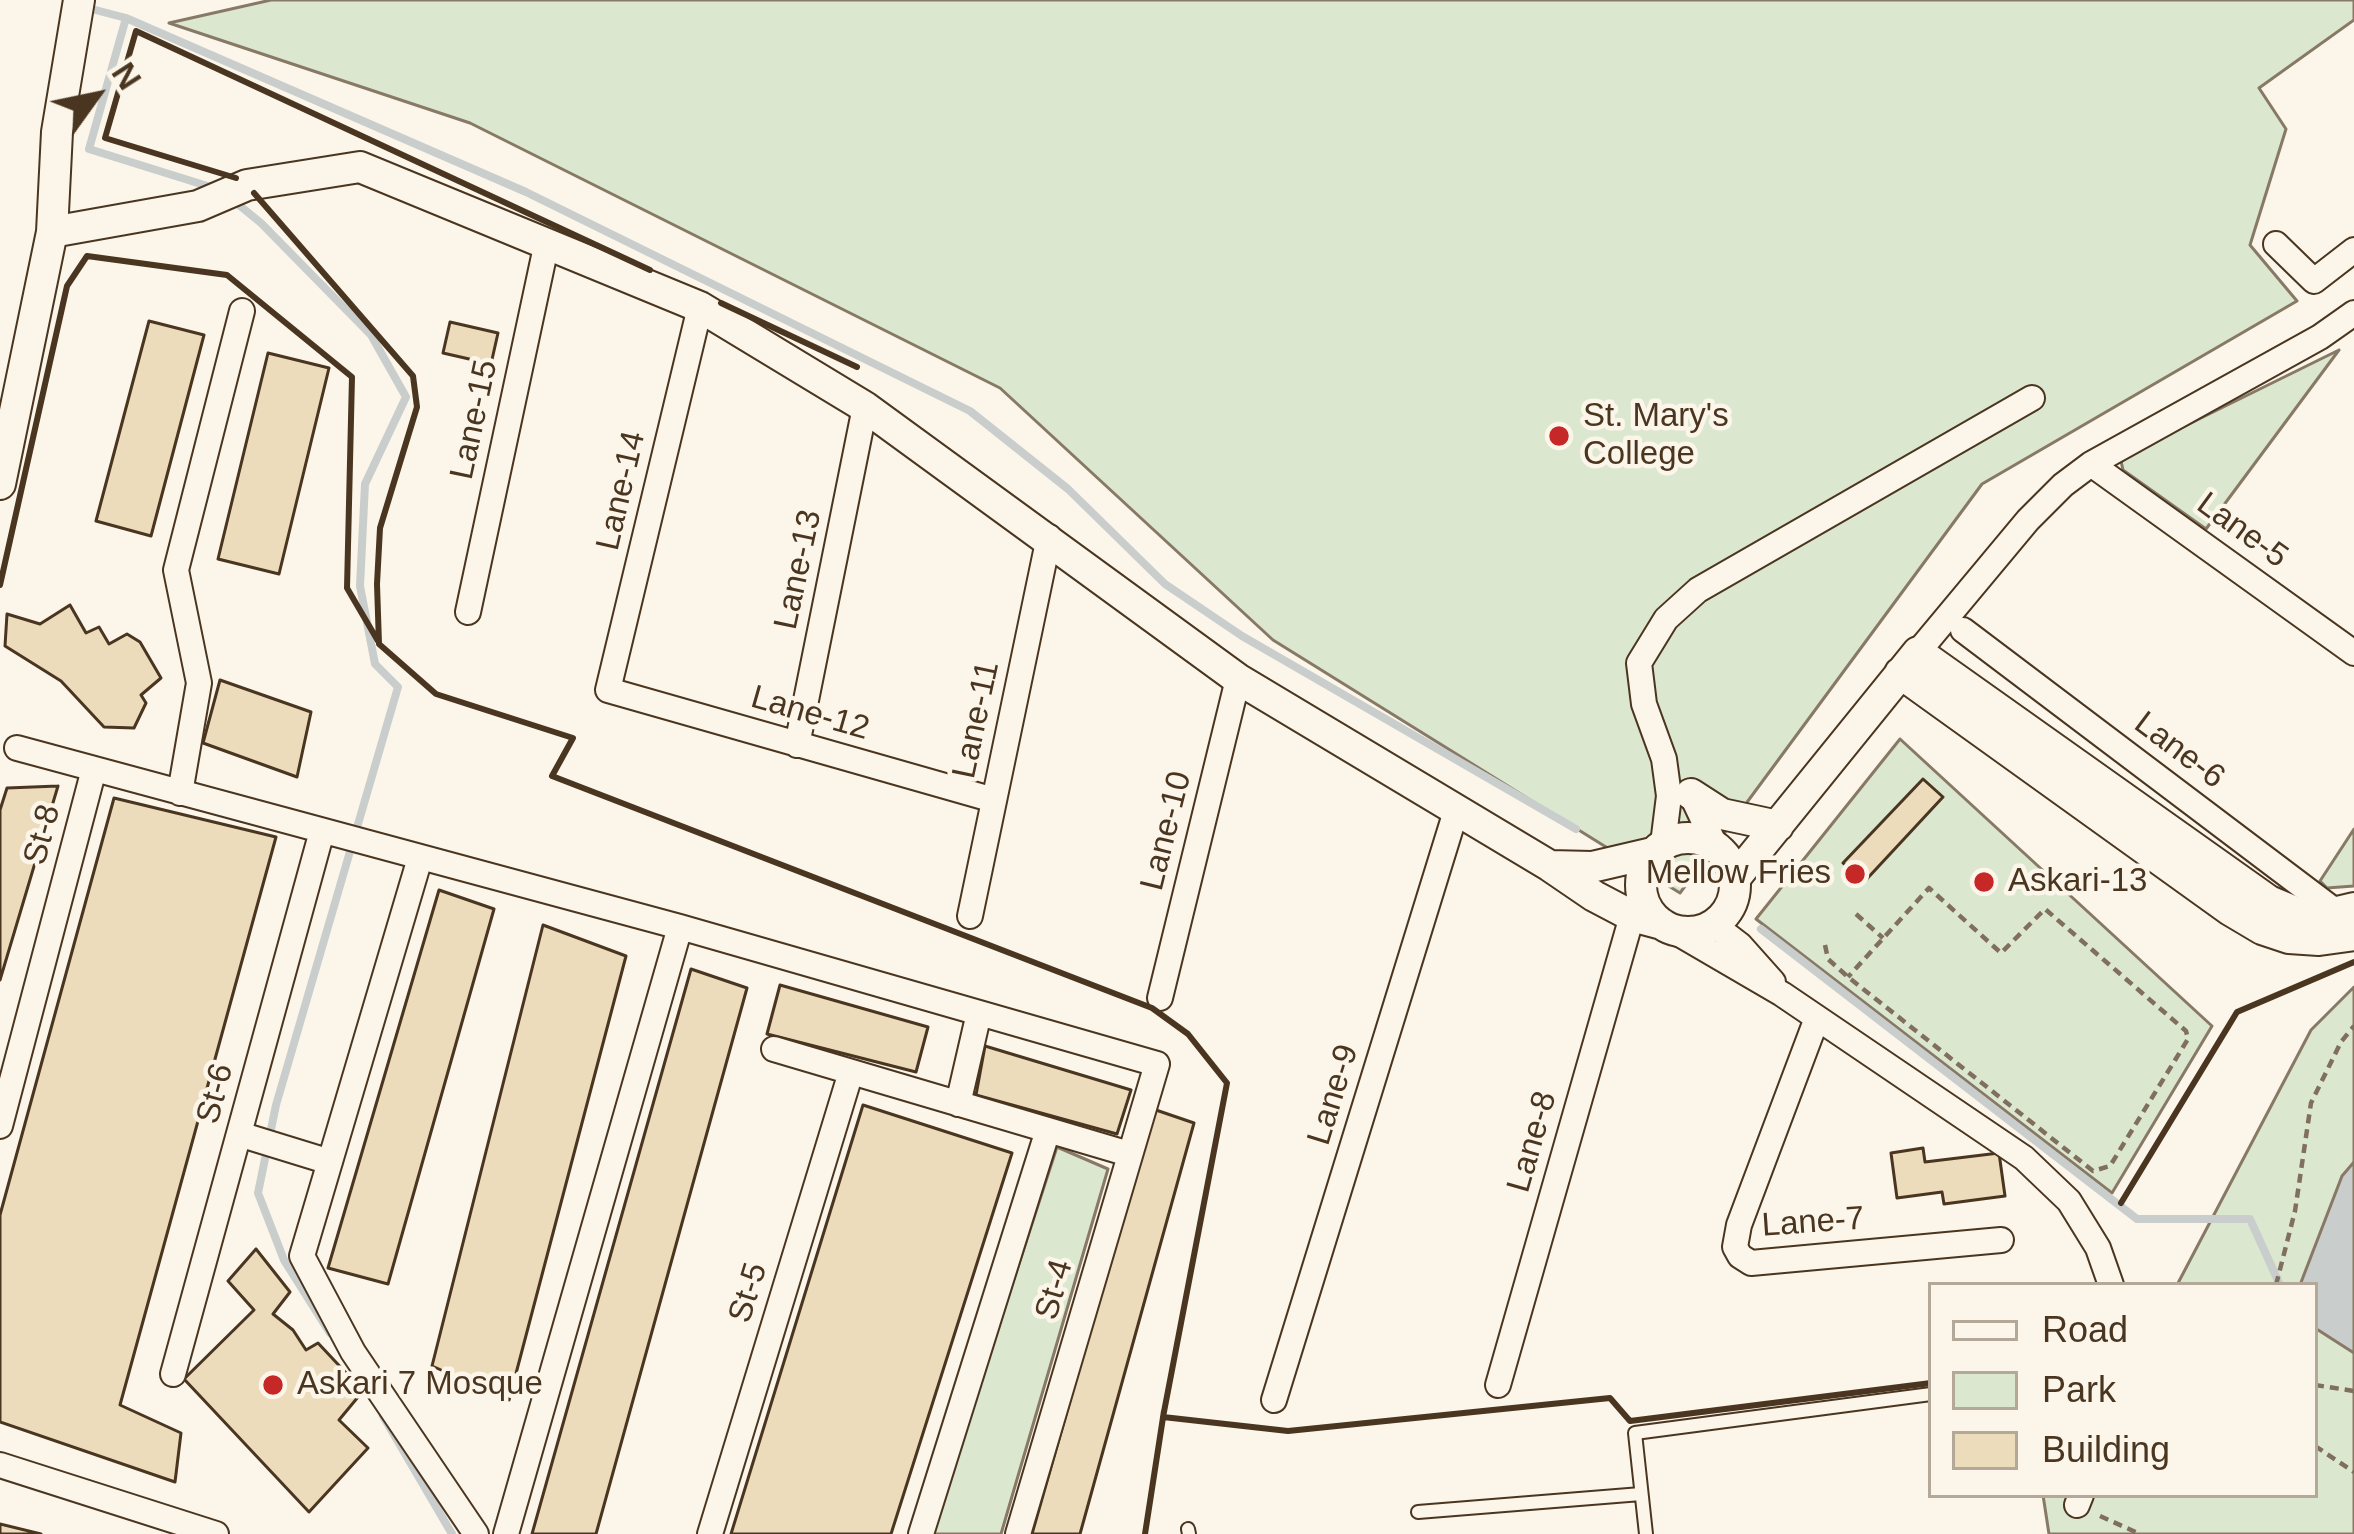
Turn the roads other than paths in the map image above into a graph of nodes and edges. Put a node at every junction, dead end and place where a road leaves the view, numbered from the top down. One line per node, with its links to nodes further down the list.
1 (79, 0): 2 (street)
2 (52, 232): 3 (street); 9 (street)
3 (547, 242): 6 (street); 15 (street, Lane-15)
4 (2276, 244): 5 (street)
5 (2354, 250)
6 (700, 307): 11 (street); 20 (street, Lane-14)
7 (242, 310): 25 (street)
8 (2353, 317): 12 (street)
9 (10, 383): 13 (street)
10 (2032, 398): 23 (street)
11 (866, 407): 14 (street); 21 (street, Lane-13)
12 (2091, 464): 17 (street, Lane-5); 18 (street)
13 (0, 484)
14 (1048, 537): 19 (street); 27 (street, Lane-11)
15 (468, 613)
16 (1963, 630): 38 (street, Lane-6)
17 (2354, 652)
18 (1909, 663): 29 (street); 38 (street)
19 (1238, 680): 28 (street); 43 (street, Lane-10)
20 (608, 690): 21 (street, Lane-12)
21 (796, 746): 27 (street, Lane-12)
22 (17, 748): 24 (street)
23 (1664, 759): 26 (street); 32 (street)
24 (94, 770): 25 (street); 49 (street, St-8)
25 (180, 793): 30 (street)
26 (1690, 794): 29 (street); 31 (street)
27 (994, 800): 36 (street, Lane-11)
28 (1456, 811): 34 (street); 59 (street, Lane-9)
29 (1778, 826): 35 (street)
30 (322, 831): 33 (street); 51 (street, St-6)
31 (1715, 845): 32 (street); 35 (street)
32 (1658, 849): 34 (street); 41 (street)
33 (420, 858): 40 (street); 53 (street)
34 (1550, 866): 37 (street)
35 (1736, 878): 39 (street)
36 (970, 916)
37 (1631, 916): 41 (street); 57 (street, Lane-8)
38 (2350, 920)
39 (1714, 925): 41 (street); 42 (street)
40 (680, 928): 44 (street); 65 (street)
41 (1669, 928): 42 (street)
42 (1782, 994): 45 (street)
43 (1160, 998)
44 (979, 1013): 48 (street); 52 (street, St-4)
45 (1817, 1018): 54 (street, Lane-7); 55 (street)
46 (774, 1049): 47 (street)
47 (851, 1072): 48 (street); 66 (street, St-5)
48 (958, 1104): 50 (street)
49 (0, 1126)
50 (1048, 1130): 52 (street); 67 (street)
51 (239, 1134): 53 (street); 56 (street, St-6)
52 (1130, 1154): 68 (street, St-4)
53 (330, 1162): 64 (street)
54 (2001, 1240)
55 (2110, 1282)
56 (173, 1374)
57 (1498, 1385)
58 (1928, 1394): 61 (lane)
59 (1274, 1400)
60 (0, 1465): 63 (street)
61 (1641, 1494): 62 (lane); 69 (lane)
62 (1418, 1512)
63 (214, 1534)
64 (476, 1534)
65 (506, 1534)
66 (710, 1534)
67 (921, 1534)
68 (1018, 1534)
69 (1646, 1534)

